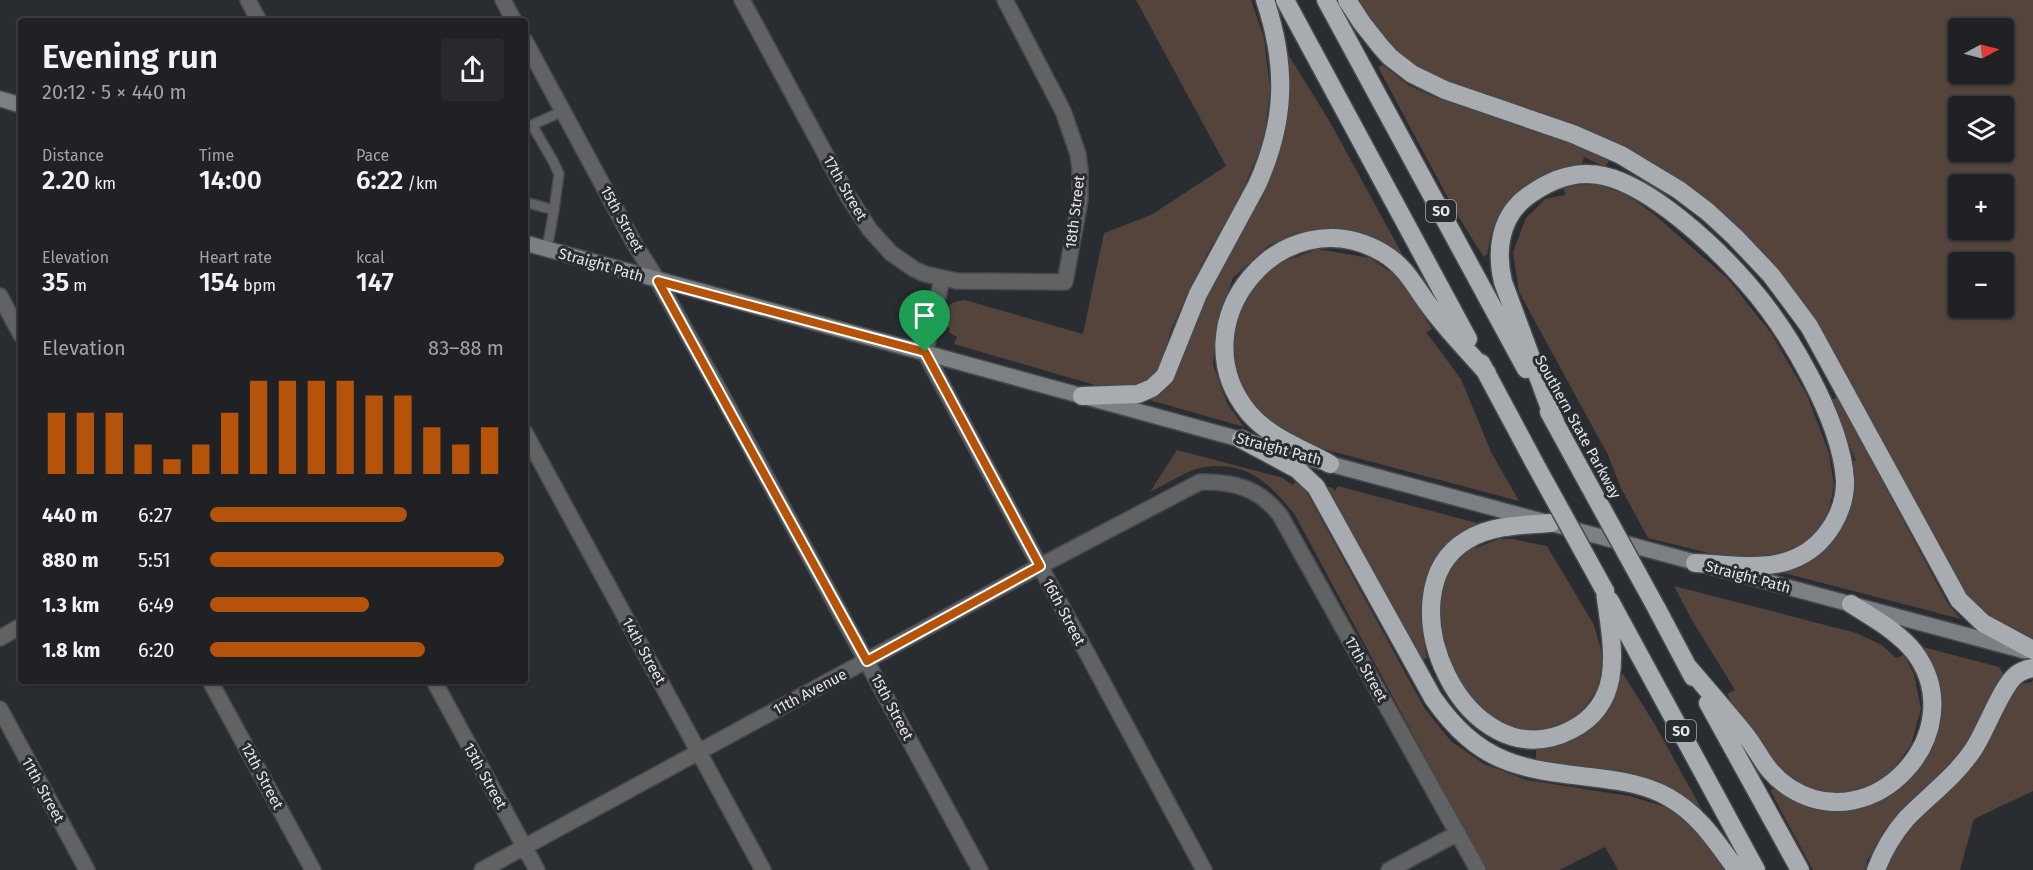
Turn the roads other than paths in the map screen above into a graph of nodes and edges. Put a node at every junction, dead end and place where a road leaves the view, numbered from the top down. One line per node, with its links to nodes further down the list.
1 (503, 0): 10 (street)
2 (742, 0): 19 (street, 17th Street)
3 (1005, 0): 19 (street, 18th Street)
4 (1265, 0): 25 (highway)
5 (1285, 0): 24 (highway, SO)
6 (1326, 0): 26 (highway, Southern State Parkway / SO)
7 (1347, 0): 38 (highway)
8 (252, 2): 9 (street)
9 (258, 18)
10 (512, 18)
11 (528, 47): 14 (street, 15th Street)
12 (0, 99): 13 (main road)
13 (18, 104)
14 (563, 111): 16 (lane); 20 (street, 15th Street)
15 (528, 203): 16 (lane)
16 (554, 210): 18 (lane)
17 (528, 244): 18 (main road, Straight Path)
18 (547, 249): 20 (main road, Straight Path)
19 (942, 279): 23 (street)
20 (658, 281): 23 (main road, Straight Path); 39 (street, 15th Street)
21 (0, 296): 22 (street)
22 (18, 329)
23 (925, 352): 25 (main road, Straight Path); 33 (street, 16th Street)
24 (1487, 373): 29 (highway); 34 (highway, SO, bridge)
25 (1082, 396): 28 (main road, Straight Path)
26 (1555, 422): 32 (highway); 40 (highway, Southern State Parkway / SO, bridge)
27 (528, 438): 45 (street, 14th Street)
28 (1241, 439): 29 (main road, Straight Path); 57 (highway)
29 (1330, 464): 31 (main road, Straight Path)
30 (1237, 486): 33 (street, 11th Avenue); 46 (street, 17th Street)
31 (1551, 523): 32 (main road, Straight Path); 34 (highway)
32 (1695, 563): 35 (main road, Straight Path)
33 (1040, 566): 39 (street, 11th Avenue); 54 (street, 16th Street)
34 (1605, 591): 58 (highway, SO)
35 (1851, 604): 38 (main road, Straight Path); 40 (highway)
36 (18, 628): 37 (street)
37 (0, 638)
38 (2033, 651)
39 (867, 661): 45 (street, 11th Avenue); 53 (street, 15th Street)
40 (1688, 667): 59 (highway, Southern State Parkway / SO)
41 (2033, 668): 60 (highway)
42 (212, 684): 49 (street, 12th Street)
43 (436, 684): 47 (street, 13th Street)
44 (0, 709): 48 (street, 11th Street)
45 (699, 751): 47 (street, 11th Avenue); 52 (street, 14th Street)
46 (1458, 833): 55 (street); 56 (street, 17th Street)
47 (524, 847): 50 (street, 11th Avenue); 51 (street, 13th Street)
48 (87, 870)
49 (313, 870)
50 (482, 870)
51 (537, 870)
52 (763, 870)
53 (980, 870)
54 (1204, 870)
55 (1389, 870)
56 (1478, 870)
57 (1737, 870)
58 (1756, 870)
59 (1800, 870)
60 (1876, 870)

